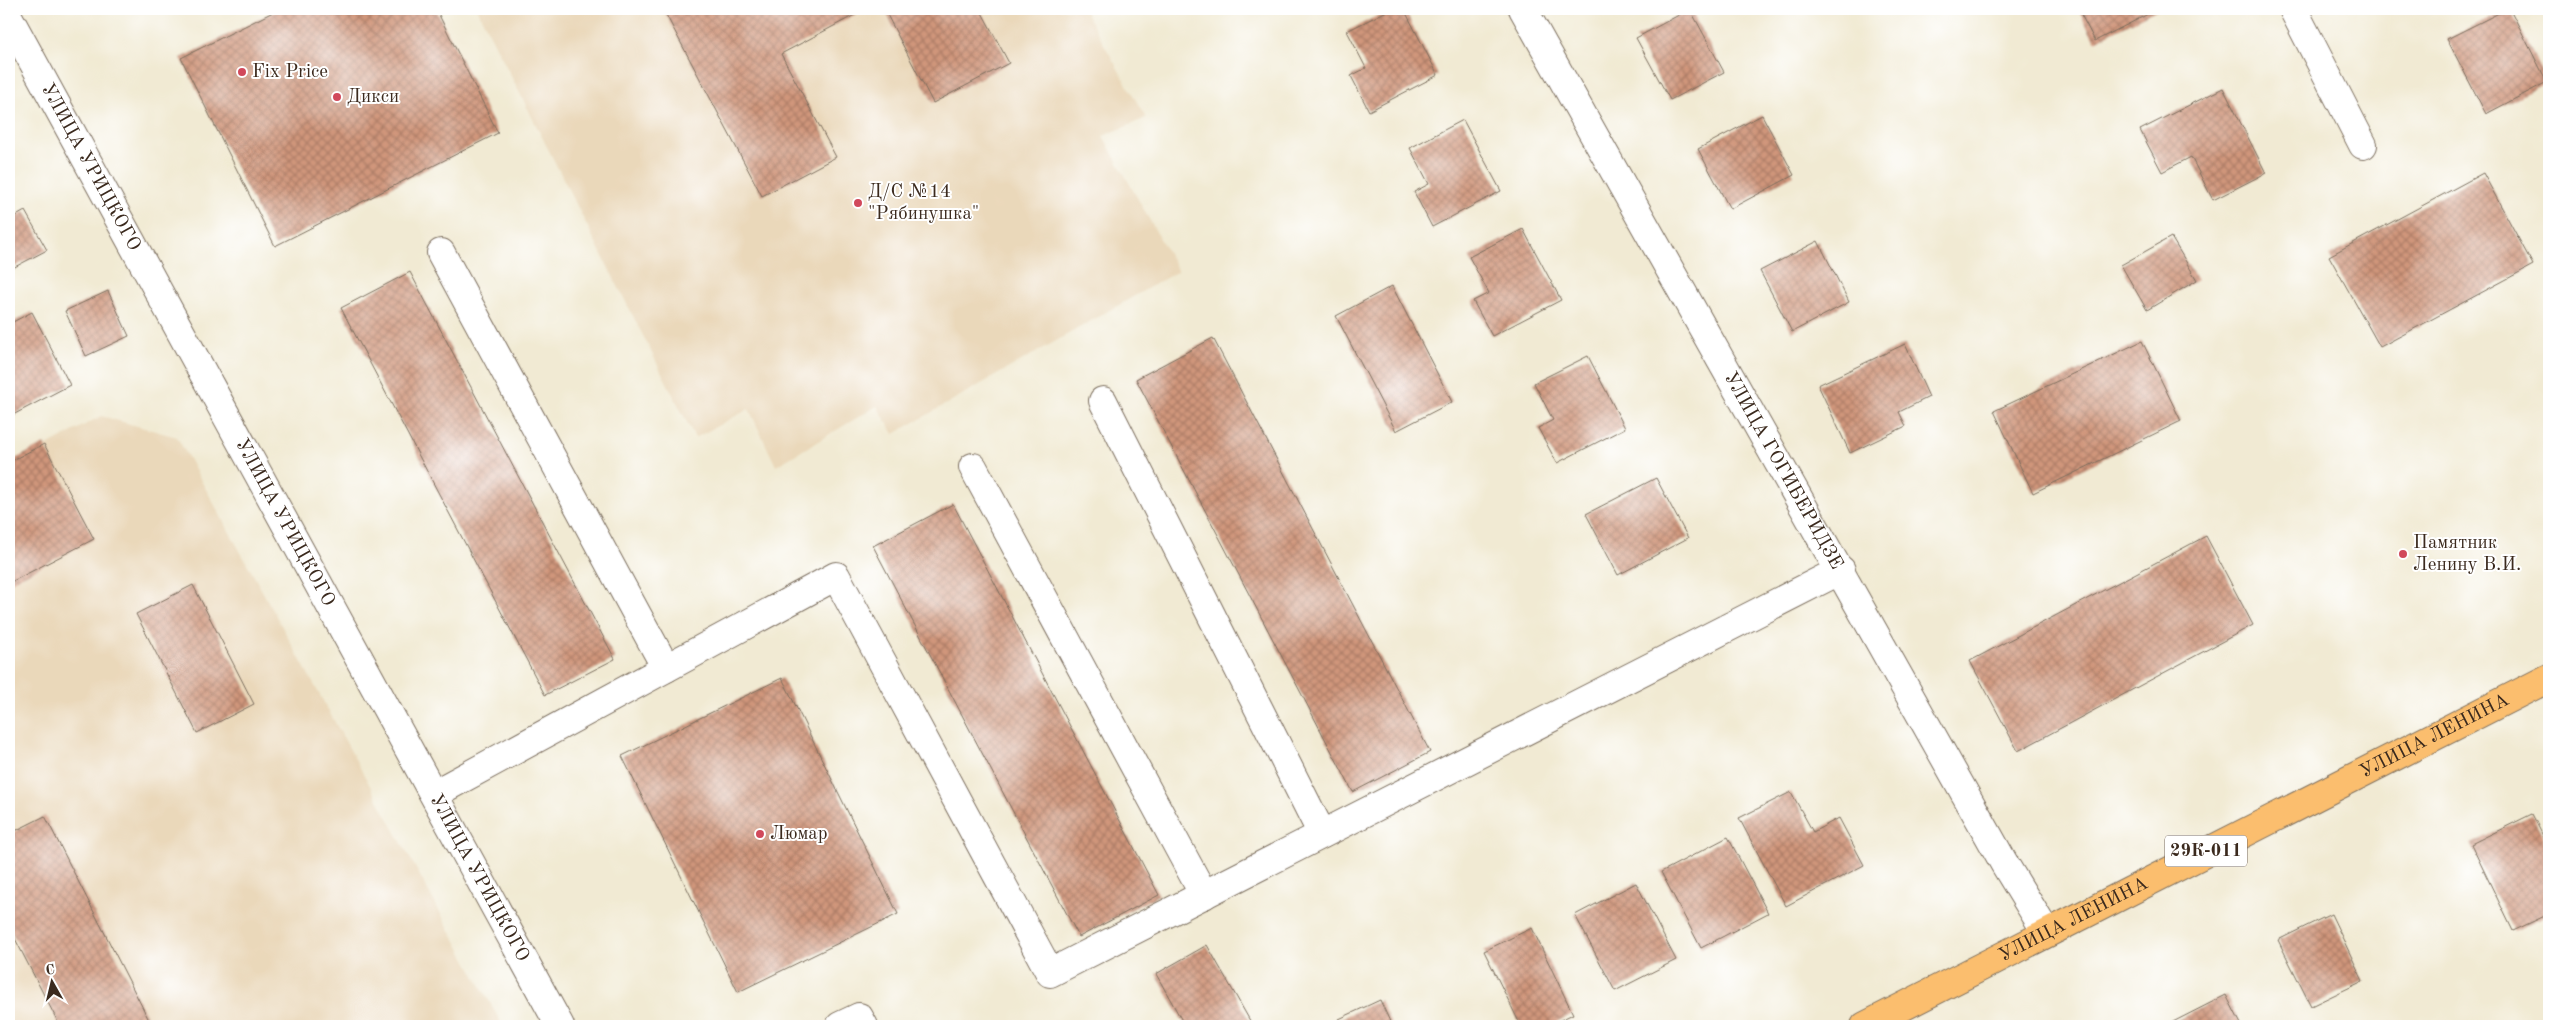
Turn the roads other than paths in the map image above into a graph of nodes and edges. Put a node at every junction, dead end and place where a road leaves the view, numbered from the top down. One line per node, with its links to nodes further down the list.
1 (1523, 9): 8 (street, УЛИЦА ГОГИБЕРИДЗЕ)
2 (2293, 9): 4 (street)
3 (9, 18): 11 (street, УЛИЦА УРИЦКОГО)
4 (2364, 145)
5 (441, 253): 9 (street)
6 (1103, 401): 12 (street)
7 (973, 467): 13 (street)
8 (1840, 570): 12 (street); 14 (street, УЛИЦА ГОГИБЕРИДЗЕ)
9 (666, 668): 11 (street); 13 (street)
10 (2549, 678): 14 (main road, УЛИЦА ЛЕНИНА / 29К-011)
11 (434, 794): 15 (street, УЛИЦА УРИЦКОГО)
12 (1322, 834): 13 (street)
13 (1204, 895)
14 (2046, 932): 18 (main road, УЛИЦА ЛЕНИНА / 29К-011)
15 (560, 1026)
16 (840, 1026): 17 (street)
17 (864, 1026)
18 (1865, 1026)

